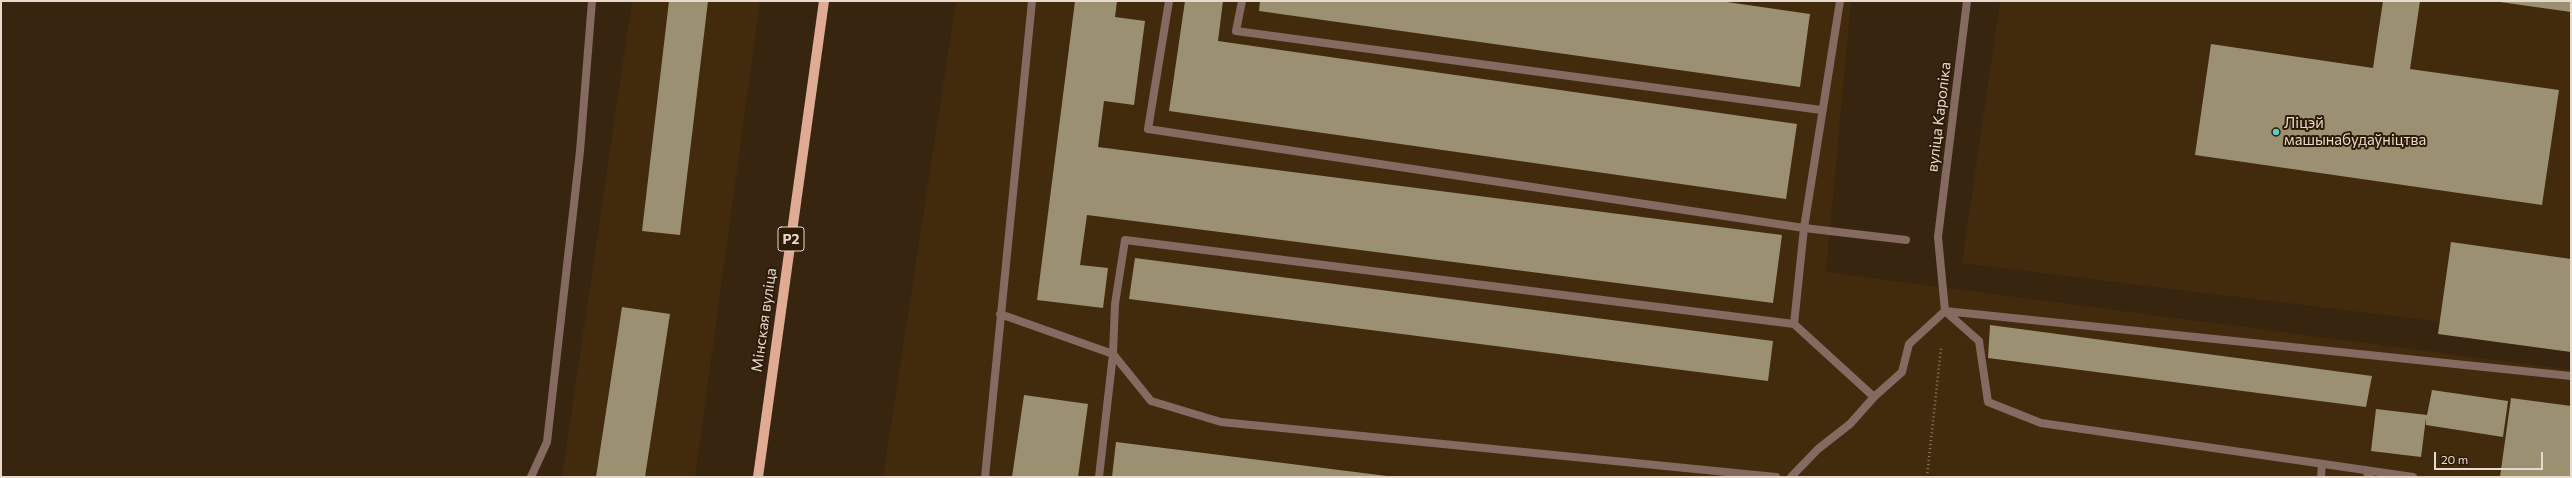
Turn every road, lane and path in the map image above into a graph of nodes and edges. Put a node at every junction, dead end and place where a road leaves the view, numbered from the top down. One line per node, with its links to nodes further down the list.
1 (592, 1): 19 (street)
2 (824, 1): 20 (main road, Мінская вуліца / Р2)
3 (1032, 1): 12 (street)
4 (1169, 1): 9 (street)
5 (1242, 1): 8 (street)
6 (1840, 1): 8 (street)
7 (1967, 1): 11 (street, вуліца Кароліка)
8 (1821, 110): 9 (street)
9 (1804, 228): 10 (street); 13 (street)
10 (1906, 240)
11 (1945, 311): 15 (street); 16 (street); 17 (street); 25 (path)
12 (1000, 314): 14 (street); 21 (street)
13 (1794, 324): 14 (street); 16 (street)
14 (1112, 354): 22 (street); 23 (street)
15 (2571, 376)
16 (1874, 397): 24 (street)
17 (2322, 464): 18 (street); 26 (street)
18 (2368, 474): 27 (street)
19 (531, 477)
20 (758, 477)
21 (985, 477)
22 (1099, 477)
23 (1776, 477)
24 (1791, 477)
25 (1927, 477)
26 (2321, 477)
27 (2413, 477)

